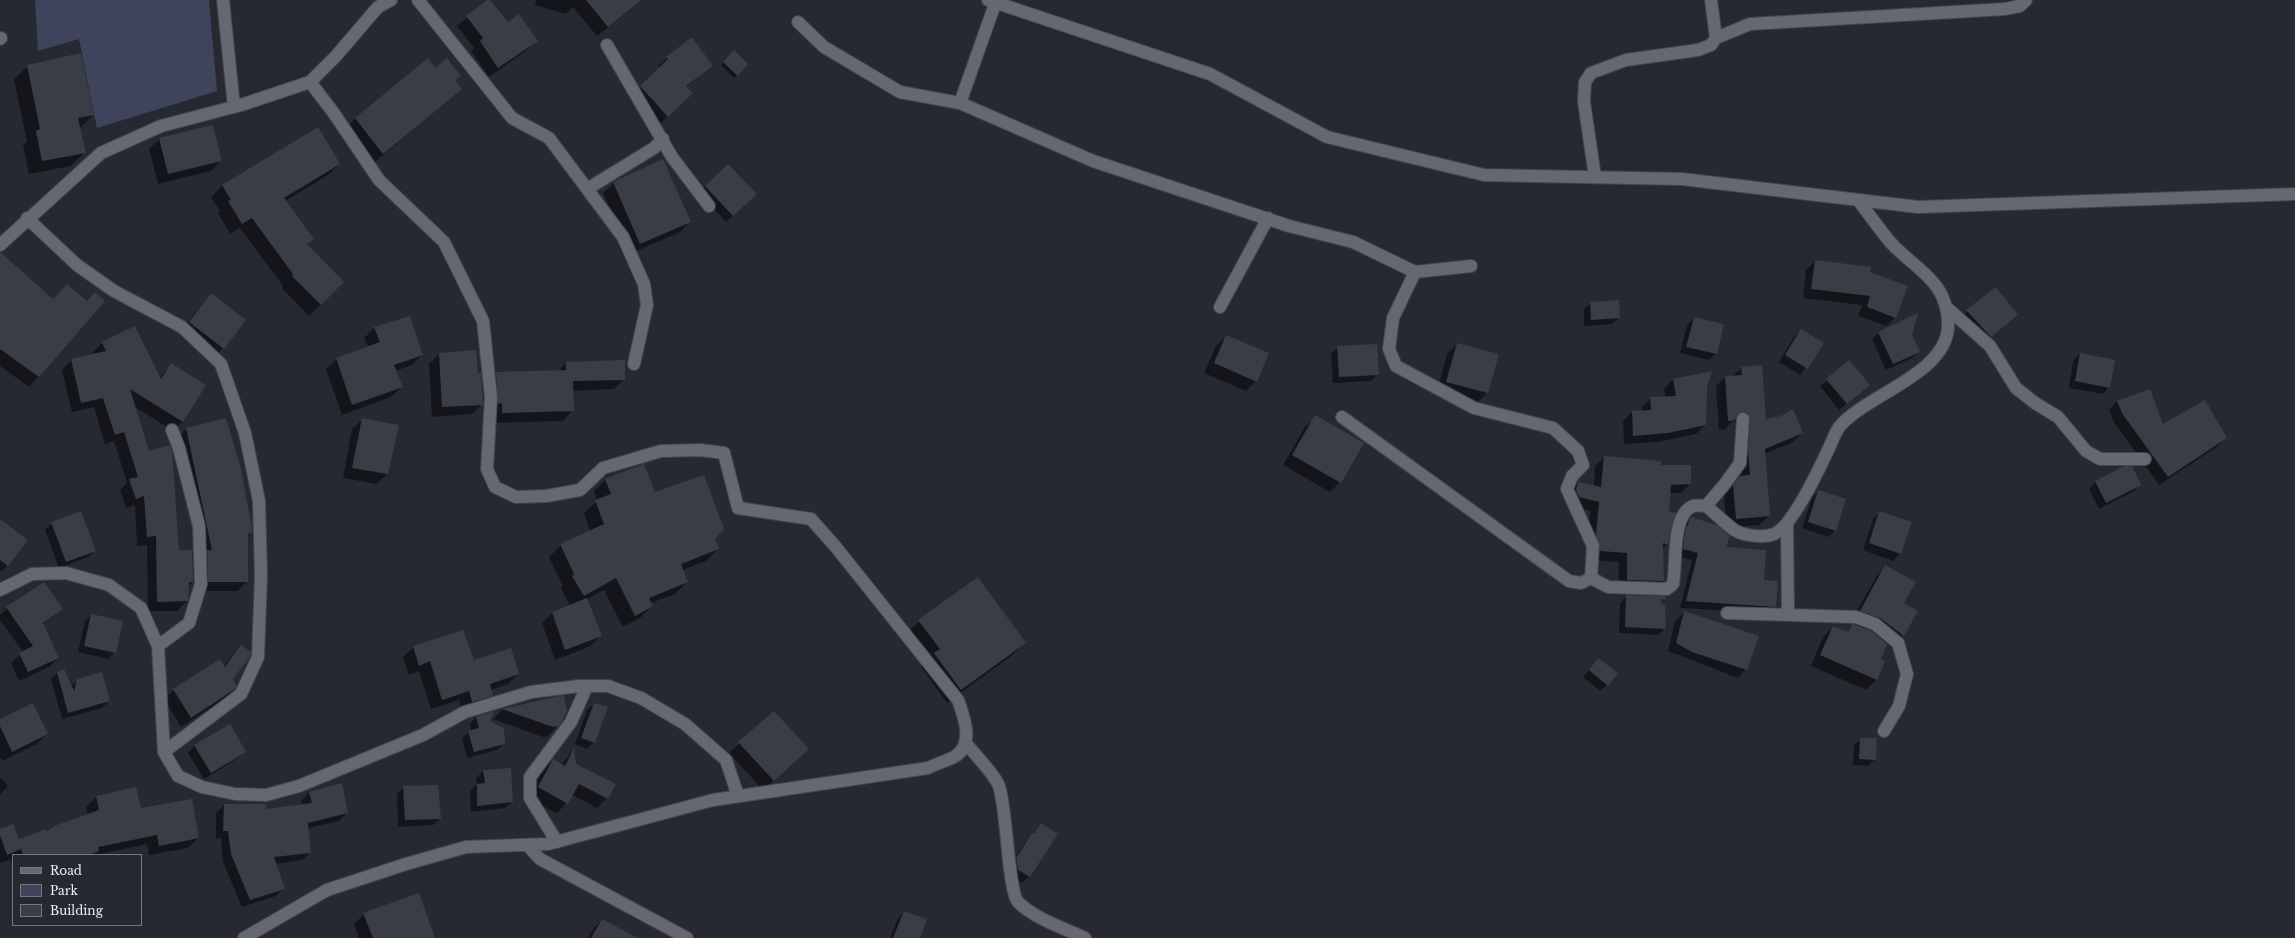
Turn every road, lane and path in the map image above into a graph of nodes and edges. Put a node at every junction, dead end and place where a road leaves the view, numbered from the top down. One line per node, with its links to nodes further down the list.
1 (223, 0): 12 (street)
2 (391, 0): 10 (street)
3 (418, 0): 15 (street)
4 (1711, 0): 8 (street)
5 (2026, 0): 8 (street)
6 (992, 2): 11 (street); 14 (street)
7 (798, 22): 11 (street)
8 (1716, 38): 14 (street)
9 (607, 45): 13 (street)
10 (310, 82): 12 (street); 40 (street)
11 (960, 103): 20 (street)
12 (234, 107): 19 (street)
13 (663, 139): 15 (street); 18 (street)
14 (1595, 177): 17 (street)
15 (586, 189): 26 (street)
16 (2295, 194): 17 (street)
17 (1858, 200): 25 (street)
18 (709, 206)
19 (27, 218): 21 (street); 41 (street)
20 (1268, 218): 23 (street); 24 (street)
21 (0, 245)
22 (1471, 266): 23 (street)
23 (1415, 272): 33 (street)
24 (1220, 307)
25 (1946, 307): 30 (street); 32 (street)
26 (634, 364)
27 (1342, 417): 33 (street)
28 (1743, 419): 31 (street)
29 (172, 430): 37 (street)
30 (2145, 459)
31 (1706, 506): 32 (street); 33 (street)
32 (1787, 524): 36 (street)
33 (1591, 578)
34 (0, 590): 37 (street)
35 (1727, 613): 36 (street)
36 (1788, 615): 39 (street)
37 (158, 646): 41 (street)
38 (587, 686): 41 (street); 42 (street); 43 (street)
39 (1884, 731)
40 (965, 742): 42 (street); 47 (street)
41 (164, 752)
42 (738, 796): 43 (street)
43 (557, 842): 44 (street)
44 (527, 845): 45 (street); 46 (street)
45 (244, 938)
46 (687, 938)
47 (1085, 938)

